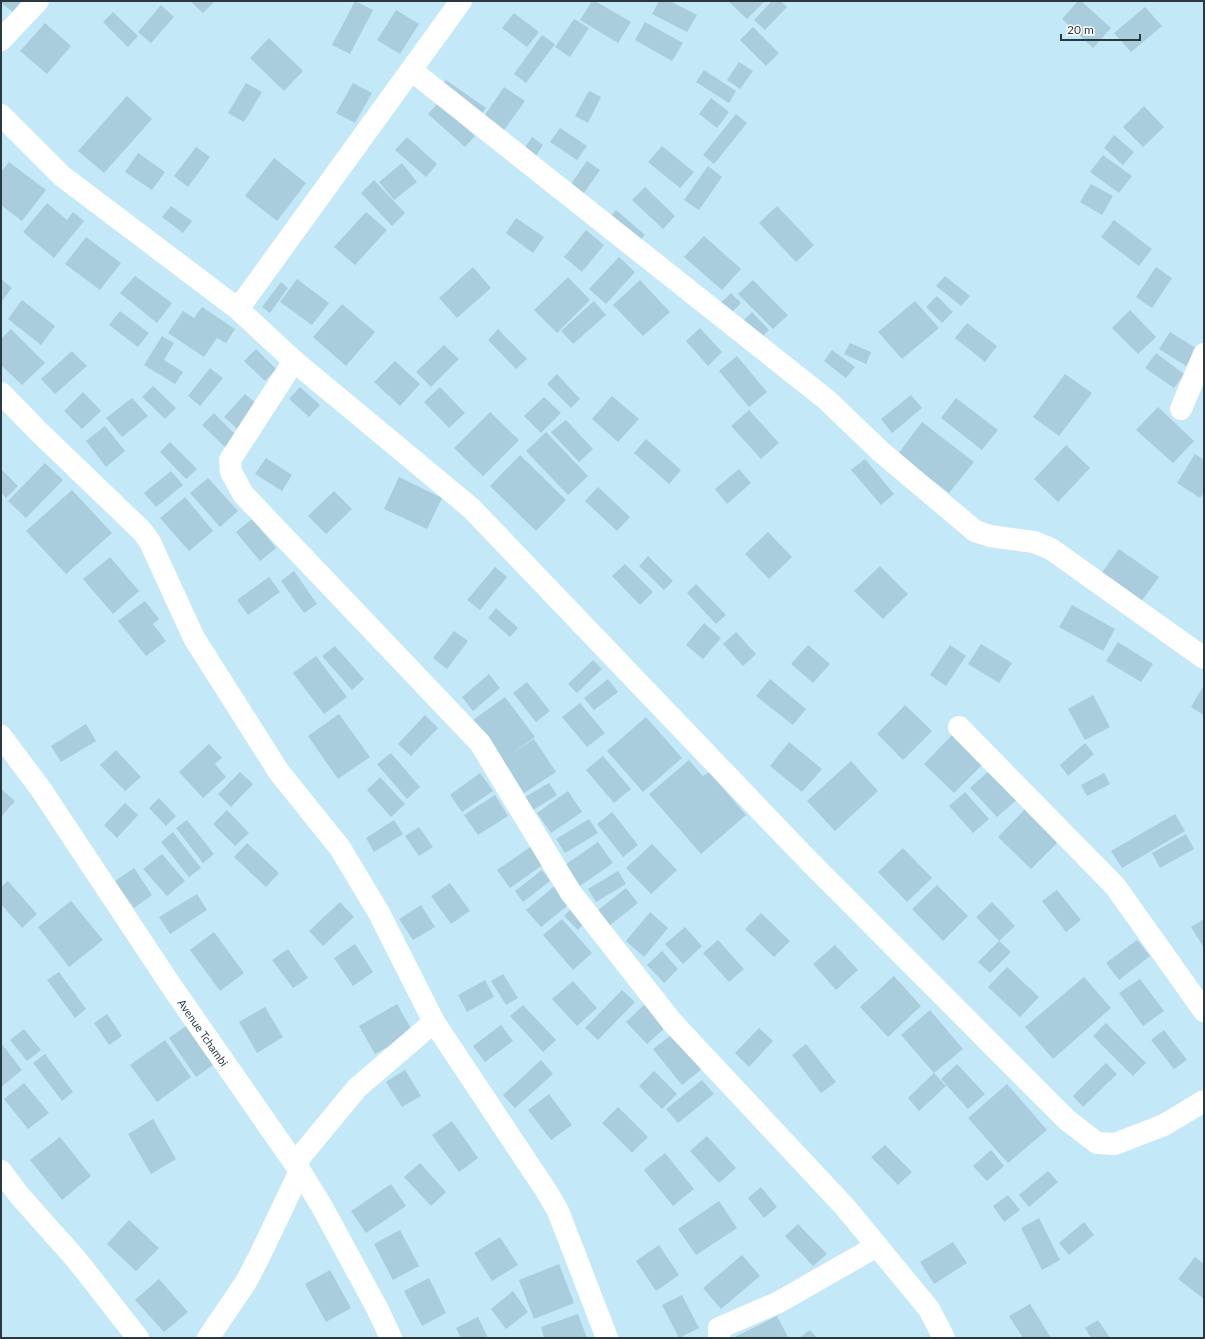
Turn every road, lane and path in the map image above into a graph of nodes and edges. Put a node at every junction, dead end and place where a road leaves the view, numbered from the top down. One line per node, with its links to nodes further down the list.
1 (38, 1): 3 (street)
2 (461, 1): 4 (street)
3 (1, 40)
4 (411, 70): 6 (street); 11 (street)
5 (1, 115): 6 (street)
6 (238, 309): 8 (street)
7 (1204, 354): 10 (street)
8 (294, 360): 16 (street); 19 (street)
9 (1, 394): 15 (street)
10 (1181, 409)
11 (1204, 658)
12 (959, 727): 14 (street)
13 (1, 736): 17 (street, Avenue Tchambi)
14 (1204, 1011)
15 (434, 1022): 17 (street); 23 (street)
16 (1204, 1102)
17 (298, 1167): 21 (street); 22 (street, Avenue Tchambi)
18 (1, 1171): 20 (street)
19 (877, 1246): 24 (street); 25 (street)
20 (138, 1338)
21 (208, 1338)
22 (391, 1338)
23 (606, 1338)
24 (719, 1338)
25 (944, 1338)

